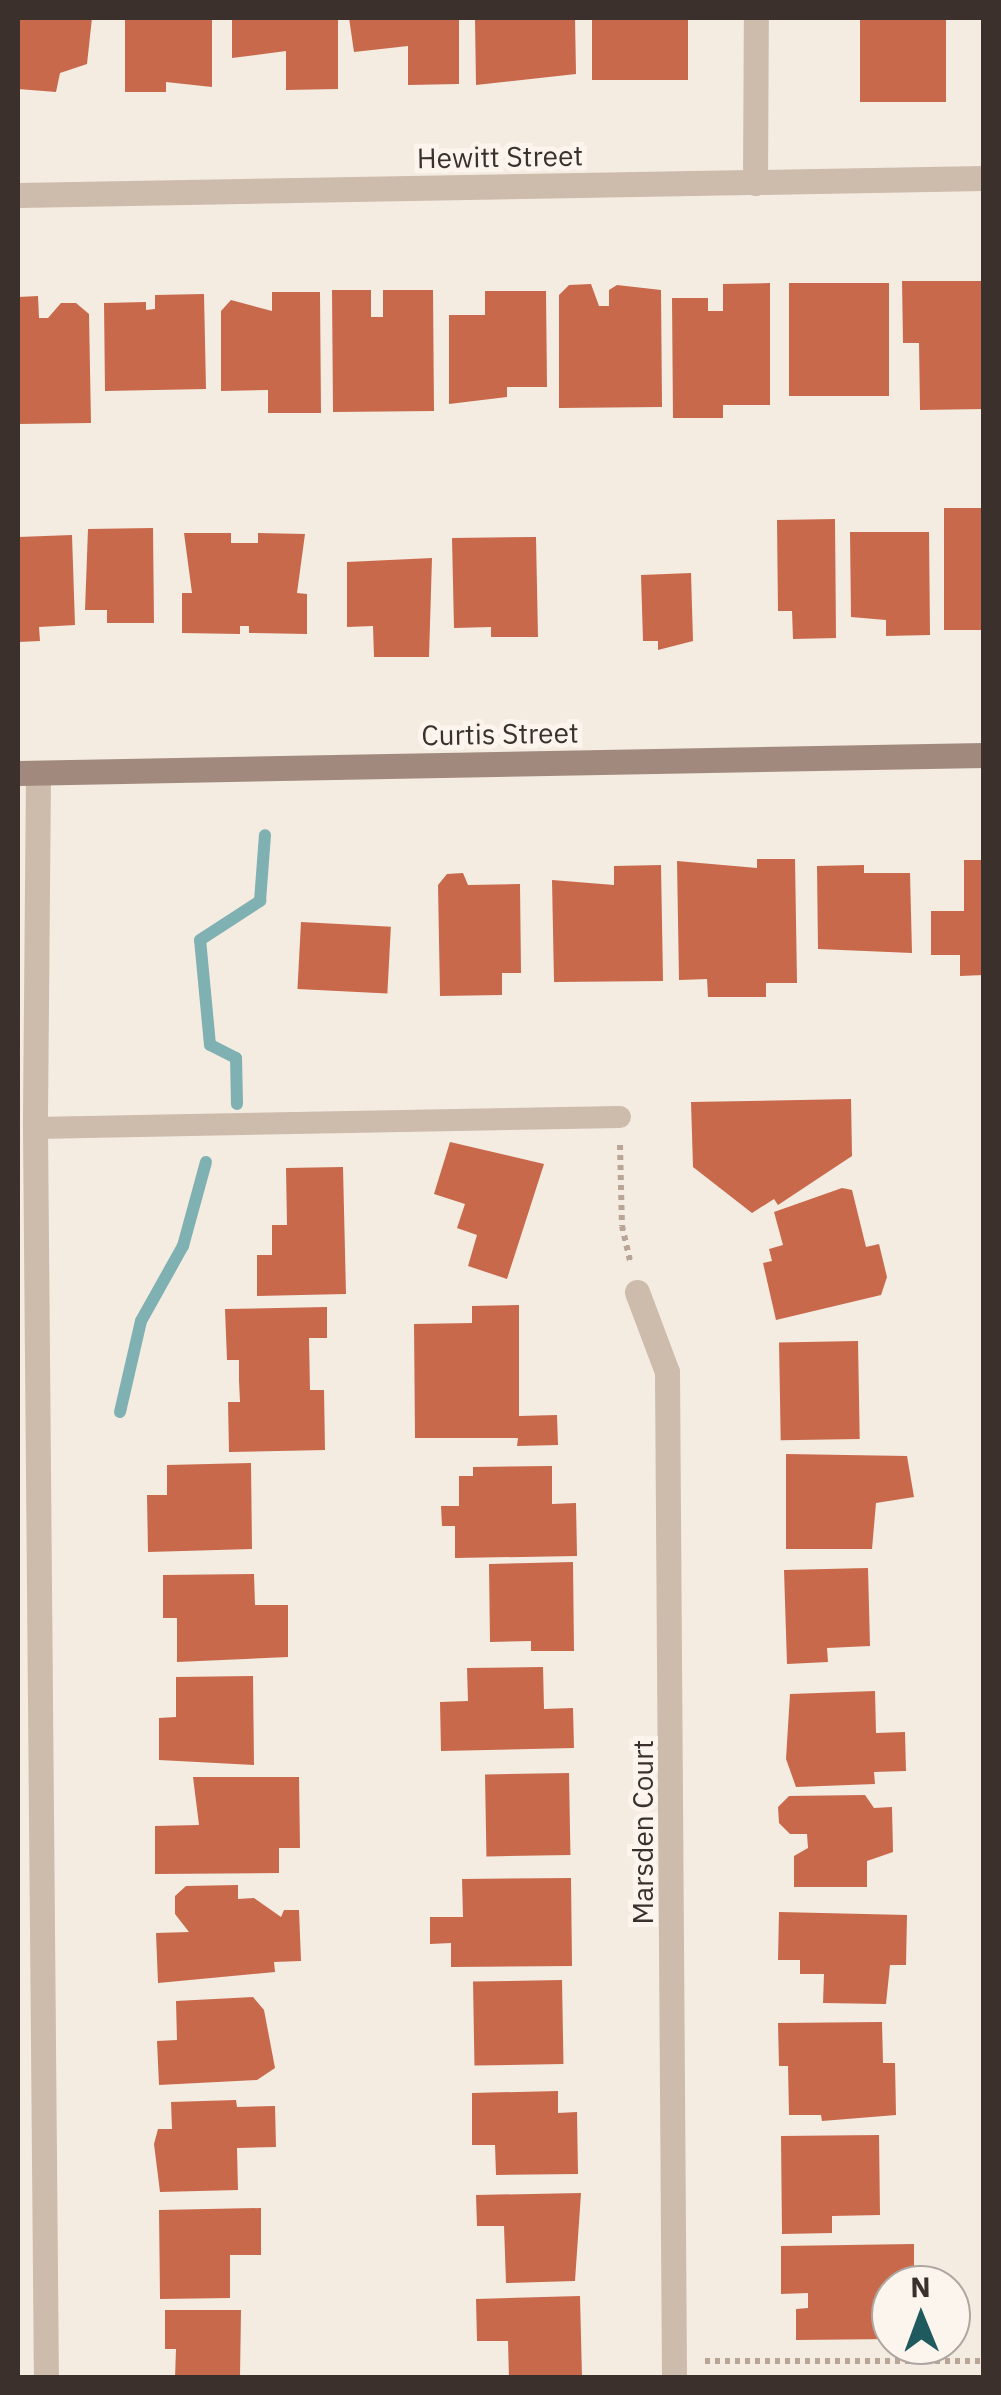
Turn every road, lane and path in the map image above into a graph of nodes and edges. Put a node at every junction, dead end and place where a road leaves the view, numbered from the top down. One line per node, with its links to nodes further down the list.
1 (756, 18): 3 (street)
2 (984, 178): 3 (street, Hewitt Street)
3 (755, 182): 4 (street, Hewitt Street)
4 (18, 196)
5 (984, 755): 6 (street, Curtis Street)
6 (28, 773): 8 (street)
7 (620, 1117): 8 (lane); 9 (path)
8 (34, 1128): 12 (street)
9 (637, 1292): 11 (street, Marsden Court)
10 (984, 2361): 11 (path)
11 (674, 2369)
12 (46, 2378)

